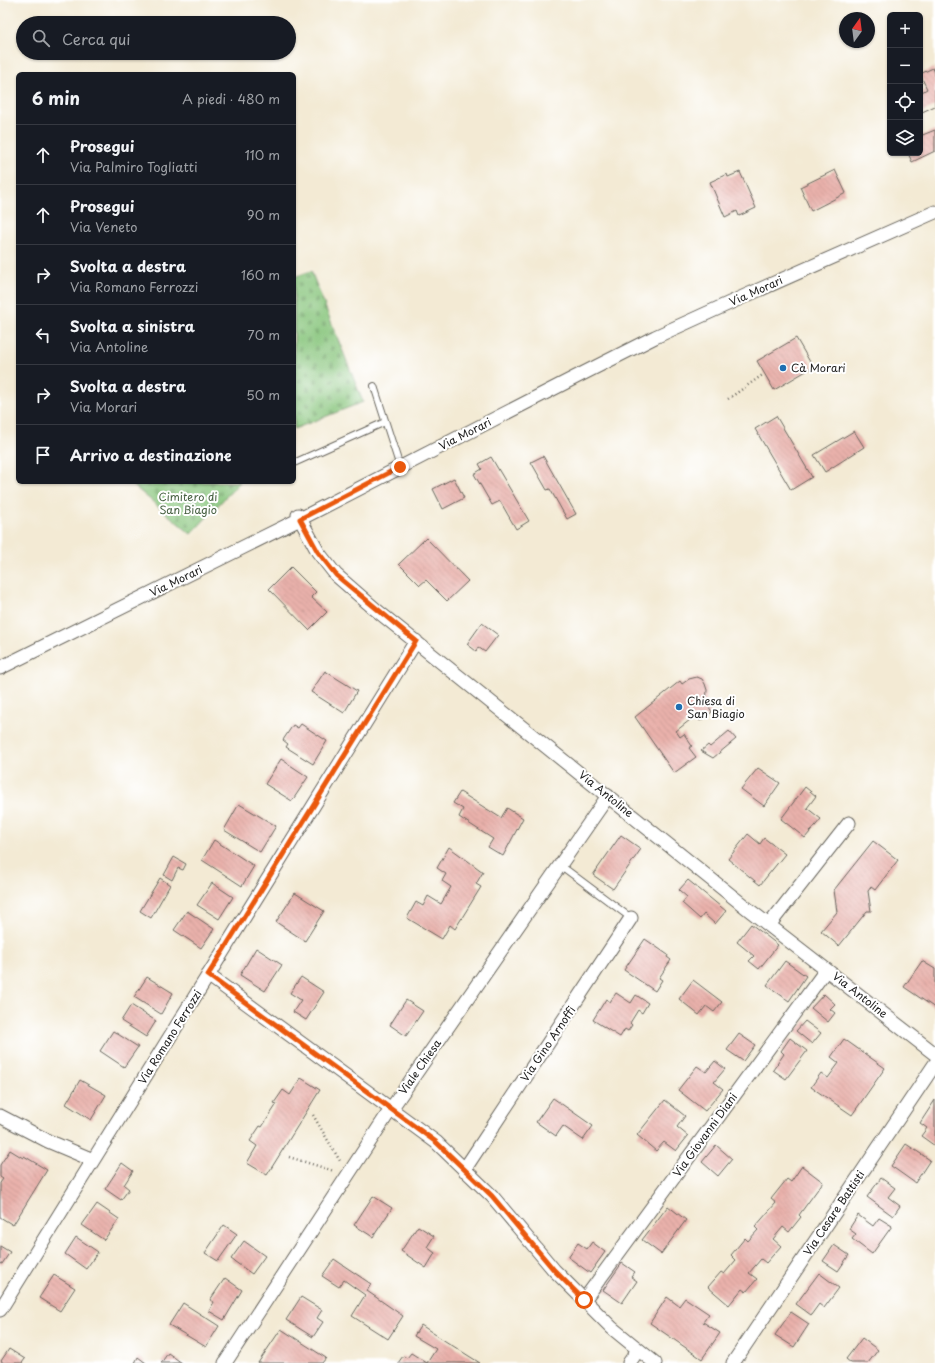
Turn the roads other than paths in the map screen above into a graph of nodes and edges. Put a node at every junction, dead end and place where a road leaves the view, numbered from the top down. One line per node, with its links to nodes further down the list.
1 (935, 212): 5 (street, Via Morari)
2 (374, 386): 3 (lane)
3 (385, 422): 4 (lane); 5 (lane)
4 (296, 462)
5 (400, 467): 6 (street, Via Morari)
6 (299, 517): 7 (street, Via Antoline); 8 (street, Via Morari)
7 (416, 641): 9 (street, Via Antoline); 15 (street, Via Romano Ferrozzi)
8 (0, 668)
9 (608, 796): 11 (street, Viale Chiesa); 13 (street, Via Antoline)
10 (849, 823): 13 (street)
11 (560, 864): 12 (lane); 18 (street, Viale Chiesa)
12 (631, 918): 21 (street, Via Gino Arnoffi)
13 (769, 925): 14 (street, Via Antoline)
14 (826, 970): 16 (street, Via Antoline); 22 (street, Via Giovanni Diani)
15 (208, 975): 18 (street); 20 (street, Via Romano Ferrozzi)
16 (935, 1054)
17 (935, 1064): 28 (street, Via Cesare Battisti)
18 (391, 1109): 21 (street); 25 (street, Viale Chiesa)
19 (0, 1116): 20 (street)
20 (93, 1160): 23 (street, Via Romano Ferrozzi)
21 (464, 1170): 22 (street)
22 (584, 1300): 24 (street)
23 (0, 1310)
24 (638, 1350): 26 (street); 27 (street)
25 (225, 1363)
26 (629, 1363)
27 (655, 1363)
28 (733, 1363)

